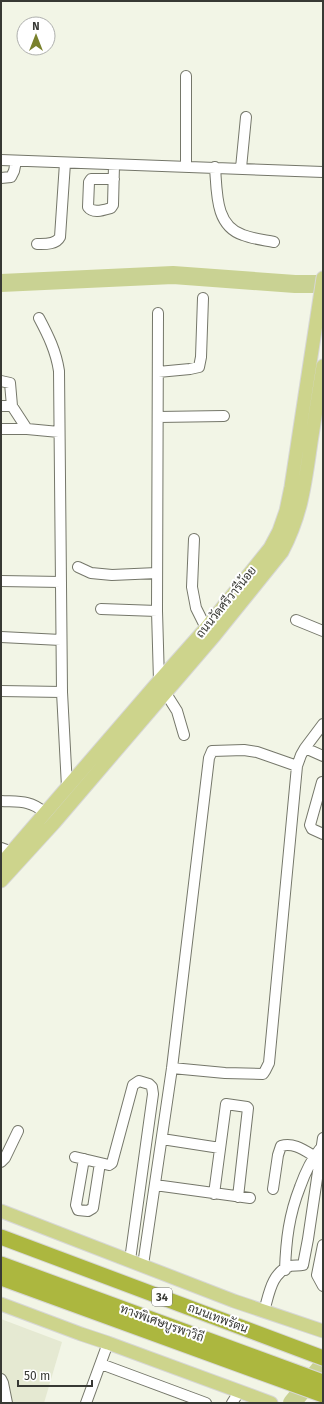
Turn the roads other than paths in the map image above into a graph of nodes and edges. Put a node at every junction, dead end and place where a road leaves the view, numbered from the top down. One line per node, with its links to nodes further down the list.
1 (186, 76): 7 (street)
2 (246, 117): 9 (street)
3 (1, 160): 4 (street)
4 (16, 161): 5 (street); 11 (street)
5 (65, 163): 6 (street); 14 (street)
6 (114, 165): 7 (street); 12 (street)
7 (186, 166): 8 (street)
8 (215, 167): 9 (street); 13 (street)
9 (241, 168): 10 (street)
10 (323, 172)
11 (1, 178)
12 (114, 178)
13 (274, 242)
14 (37, 244)
15 (323, 278): 37 (main road, ถนนวัดศรีวารีน้อย)
16 (203, 298): 20 (street)
17 (158, 312): 20 (street)
18 (39, 318): 28 (street)
19 (323, 366): 41 (main road, ถนนวัดศรีวารีน้อย)
20 (158, 372): 25 (street)
21 (1, 381): 23 (street)
22 (1, 406): 23 (street)
23 (12, 406): 27 (street)
24 (224, 416): 25 (street)
25 (158, 417): 31 (street)
26 (1, 429): 27 (street)
27 (27, 429): 28 (street)
28 (59, 432): 33 (street)
29 (194, 539): 37 (street)
30 (78, 567): 31 (street)
31 (157, 573): 35 (street)
32 (1, 581): 33 (street)
33 (61, 582): 40 (street)
34 (101, 609): 35 (street)
35 (157, 611): 41 (street)
36 (296, 620): 38 (street)
37 (206, 628): 41 (main road, ถนนวัดศรีวารีน้อย)
38 (323, 632)
39 (1, 637): 40 (street)
40 (61, 640): 43 (street)
41 (162, 686): 45 (street); 50 (main road, ถนนวัดศรีวารีน้อย); 55 (main road, ถนนวัดศรีวารีน้อย)
42 (1, 691): 43 (street)
43 (62, 692): 50 (street)
44 (323, 724): 46 (street)
45 (184, 735)
46 (306, 748): 47 (street); 48 (street)
47 (323, 756)
48 (297, 766): 56 (street); 56 (street)
49 (322, 782): 53 (street)
50 (66, 787): 52 (main road, ถนนวัดศรีวารีน้อย)
51 (1, 801): 52 (street)
52 (44, 812): 54 (main road, ถนนวัดศรีวารีน้อย)
53 (323, 834)
54 (4, 856)
55 (1, 881)
56 (172, 1068): 59 (street)
57 (18, 1131): 62 (street)
58 (323, 1138): 61 (street)
59 (162, 1139): 60 (street); 64 (street)
60 (220, 1148): 66 (street); 67 (street)
61 (317, 1152): 65 (street); 76 (street); 77 (street)
62 (1, 1162)
63 (100, 1163): 63 (street); 73 (street)
64 (155, 1185): 66 (street); 75 (street)
65 (273, 1189)
66 (214, 1194): 67 (street)
67 (238, 1197): 68 (street)
68 (250, 1198)
69 (1, 1211): 73 (main road, ถนนเทพรัตน / 34)
70 (1, 1236): 85 (highway, ถนนเทพรัตน / 34)
71 (1, 1245): 87 (highway, ทางพิเศษบูรพาวิถี)
72 (323, 1245): 78 (street)
73 (130, 1260): 75 (main road, ถนนเทพรัตน / 34)
74 (1, 1264): 89 (highway, ทางพิเศษบูรพาวิถี)
75 (143, 1265): 82 (main road, ถนนเทพรัตน / 34)
76 (303, 1265): 77 (street); 78 (street)
77 (285, 1270): 82 (street)
78 (317, 1275): 80 (street)
79 (1, 1278): 90 (highway)
80 (323, 1286)
81 (1, 1304): 84 (main road)
82 (264, 1311): 83 (main road, ถนนเทพรัตน / 34)
83 (323, 1331)
84 (108, 1343): 86 (street); 91 (main road)
85 (323, 1358)
86 (101, 1364): 93 (street); 94 (street)
87 (323, 1364)
88 (1, 1380): 92 (street)
89 (323, 1382)
90 (323, 1395)
91 (236, 1397): 95 (main road)
92 (7, 1403)
93 (86, 1403)
94 (206, 1403)
95 (271, 1403)

